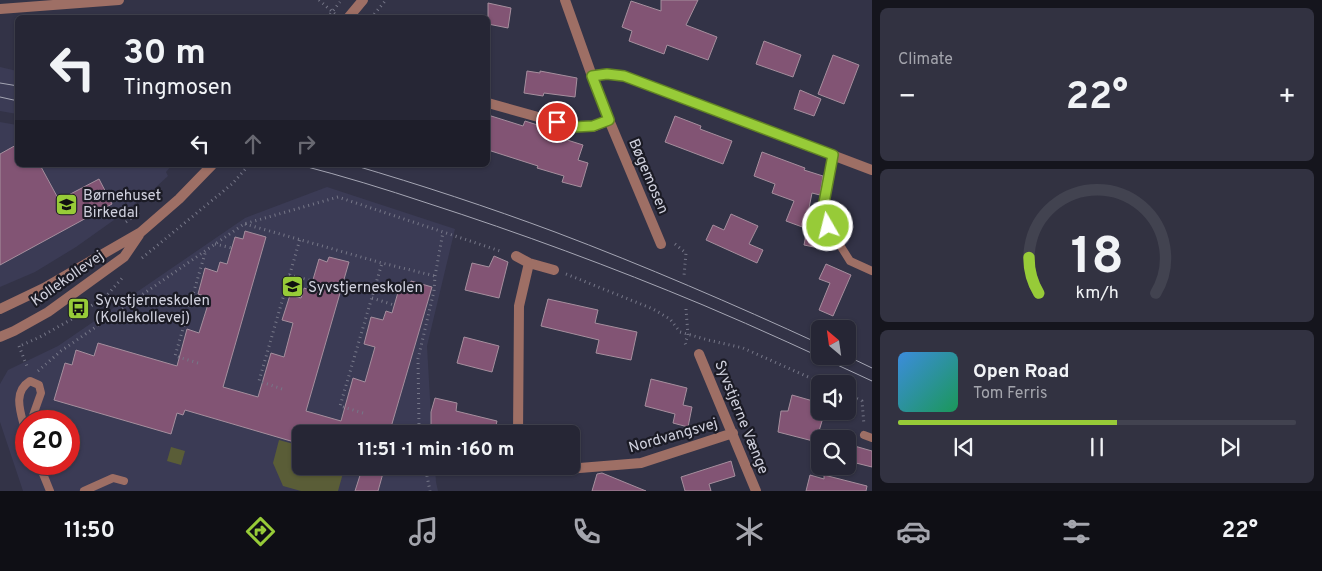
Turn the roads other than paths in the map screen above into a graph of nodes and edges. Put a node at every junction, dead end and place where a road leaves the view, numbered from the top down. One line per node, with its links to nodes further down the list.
1 (119, 0): 4 (street)
2 (364, 0): 5 (street)
3 (565, 0): 6 (street, Bøgemosen)
4 (0, 10)
5 (351, 15)
6 (592, 76): 8 (street, Bøgemosen); 9 (street)
7 (490, 104): 8 (street)
8 (609, 120): 13 (street, Bøgemosen)
9 (833, 155): 11 (street); 17 (lane)
10 (210, 167): 12 (street, Kollekollevej)
11 (872, 170)
12 (141, 232): 18 (street, Kollekollevej); 19 (street, Kollekollevej)
13 (661, 244)
14 (516, 256): 15 (street)
15 (530, 263): 16 (street); 23 (street)
16 (554, 270)
17 (872, 271)
18 (0, 309)
19 (0, 337)
20 (699, 354): 24 (street, Syvstjerne Vænge)
21 (21, 410): 22 (lane)
22 (35, 410)
23 (518, 425)
24 (733, 433): 25 (street, Nordvangsvej); 30 (street, Syvstjerne Vænge)
25 (580, 468)
26 (43, 475): 28 (lane)
27 (124, 482): 29 (lane)
28 (50, 491)
29 (84, 491)
30 (756, 491)

